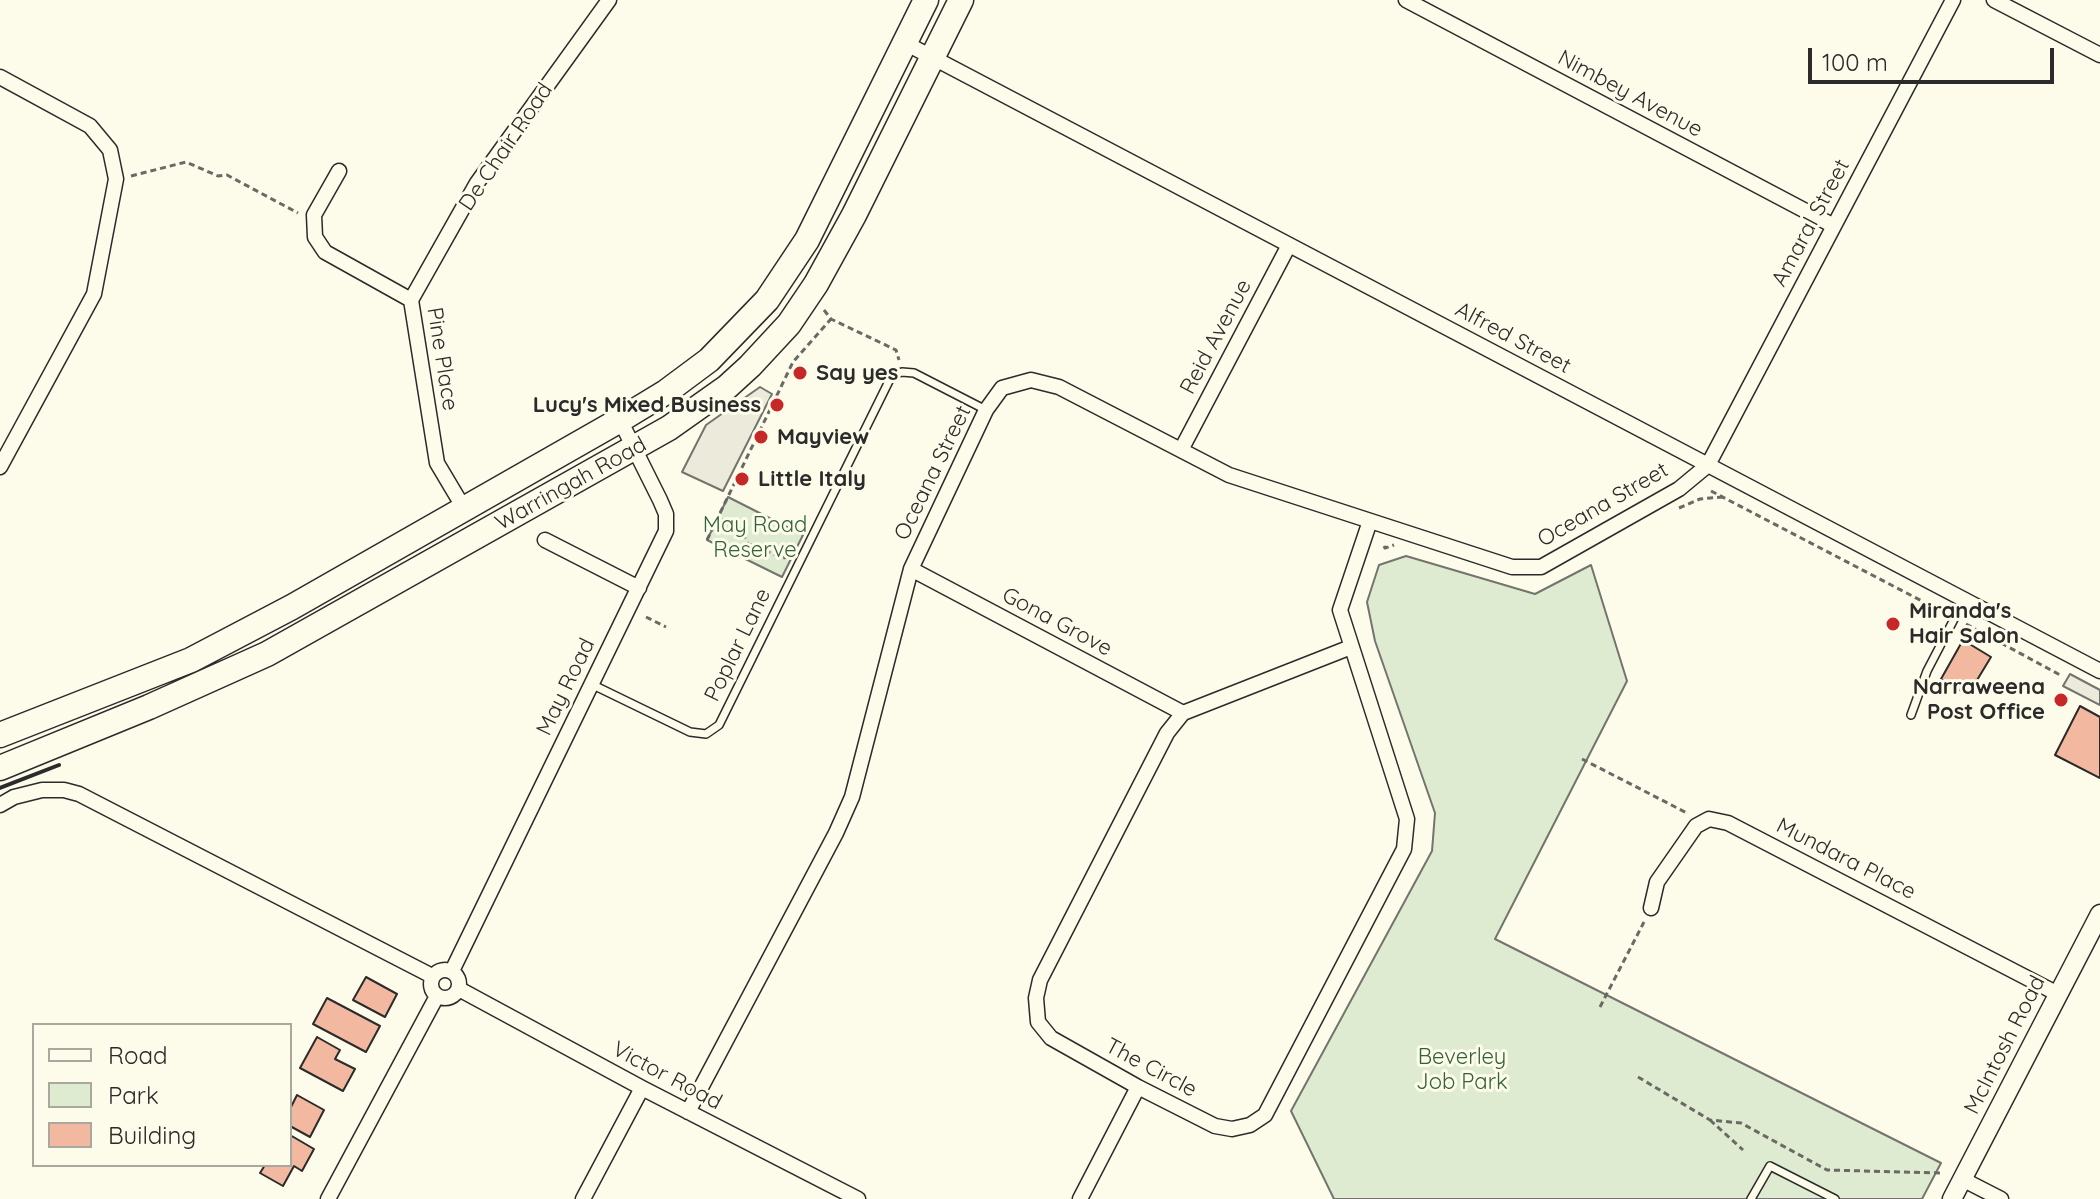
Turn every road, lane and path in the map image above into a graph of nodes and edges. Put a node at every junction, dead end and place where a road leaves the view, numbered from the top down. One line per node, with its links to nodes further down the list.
1 (609, 0): 16 (street, De Chair Road)
2 (926, 0): 7 (highway, Warringah Road)
3 (961, 0): 9 (highway, Warringah Road)
4 (1406, 0): 14 (street, Nimbey Avenue)
5 (1953, 0): 14 (street, Amaral Street)
6 (1994, 0): 8 (street)
7 (905, 43): 9 (street, Alfred Street); 21 (highway, Warringah Road)
8 (2100, 55)
9 (932, 57): 15 (street, Alfred Street); 22 (highway, Warringah Road)
10 (0, 77): 12 (street)
11 (339, 171): 16 (street, Pine Place)
12 (116, 179): 13 (path); 25 (street)
13 (300, 213)
14 (1834, 226): 24 (street, Amaral Street)
15 (1289, 245): 23 (street, Reid Avenue); 24 (street, Alfred Street)
16 (411, 300): 29 (street, Pine Place)
17 (824, 310): 18 (path)
18 (831, 319): 19 (path); 30 (path)
19 (902, 372): 20 (lane); 35 (lane, Poplar Lane)
20 (986, 410): 23 (street, Oceana Street); 36 (street, Oceana Street)
21 (620, 420): 22 (street, May Road); 29 (highway, Warringah Road)
22 (635, 448): 32 (highway, Warringah Road); 37 (street, May Road)
23 (1181, 450): 31 (street, Oceana Street)
24 (1708, 465): 31 (street, Oceana Street); 38 (street, Alfred Street)
25 (0, 467)
26 (1711, 491): 27 (path)
27 (1722, 497): 28 (path); 40 (path)
28 (1686, 505)
29 (465, 510): 32 (highway); 48 (highway, Warringah Road)
30 (718, 518): 34 (path); 35 (path)
31 (1370, 521): 42 (street, The Circle)
32 (480, 535): 50 (highway, Warringah Road)
33 (545, 540): 37 (street)
34 (707, 540)
35 (804, 553): 45 (lane, Poplar Lane)
36 (911, 569): 46 (street, Gona Grove); 64 (street, Oceana Street)
37 (639, 588): 45 (street, May Road)
38 (1964, 600): 40 (lane); 43 (street, Alfred Street)
39 (646, 617): 41 (path)
40 (1954, 618): 44 (path); 47 (lane)
41 (666, 627)
42 (1351, 647): 46 (street); 62 (street, The Circle)
43 (2100, 671)
44 (2062, 676)
45 (591, 684): 55 (street, May Road)
46 (1183, 713): 62 (street, The Circle)
47 (1911, 715)
48 (0, 735)
49 (1582, 759): 52 (path)
50 (0, 768)
51 (0, 805): 56 (street)
52 (1696, 826): 53 (street); 58 (street, Mundara Place)
53 (1651, 908): 60 (path)
54 (2100, 914): 58 (street, McIntosh Road)
55 (452, 971): 56 (street); 57 (street)
56 (432, 976): 59 (street)
57 (459, 989): 59 (street); 63 (street, Victor Road)
58 (2058, 994): 68 (street, McIntosh Road)
59 (437, 996): 69 (street)
60 (1600, 1007)
61 (1638, 1077): 65 (path)
62 (1138, 1087): 72 (street)
63 (642, 1088): 64 (street, Victor Road); 70 (street)
64 (688, 1112): 71 (street, Victor Road)
65 (1710, 1120): 66 (path); 67 (path)
66 (1743, 1150)
67 (1941, 1173)
68 (1962, 1179): 75 (street, McIntosh Road); 76 (street)
69 (328, 1199)
70 (583, 1199)
71 (858, 1199)
72 (1080, 1199)
73 (1751, 1199): 74 (lane)
74 (1835, 1199)
75 (1952, 1199)
76 (2001, 1199)

